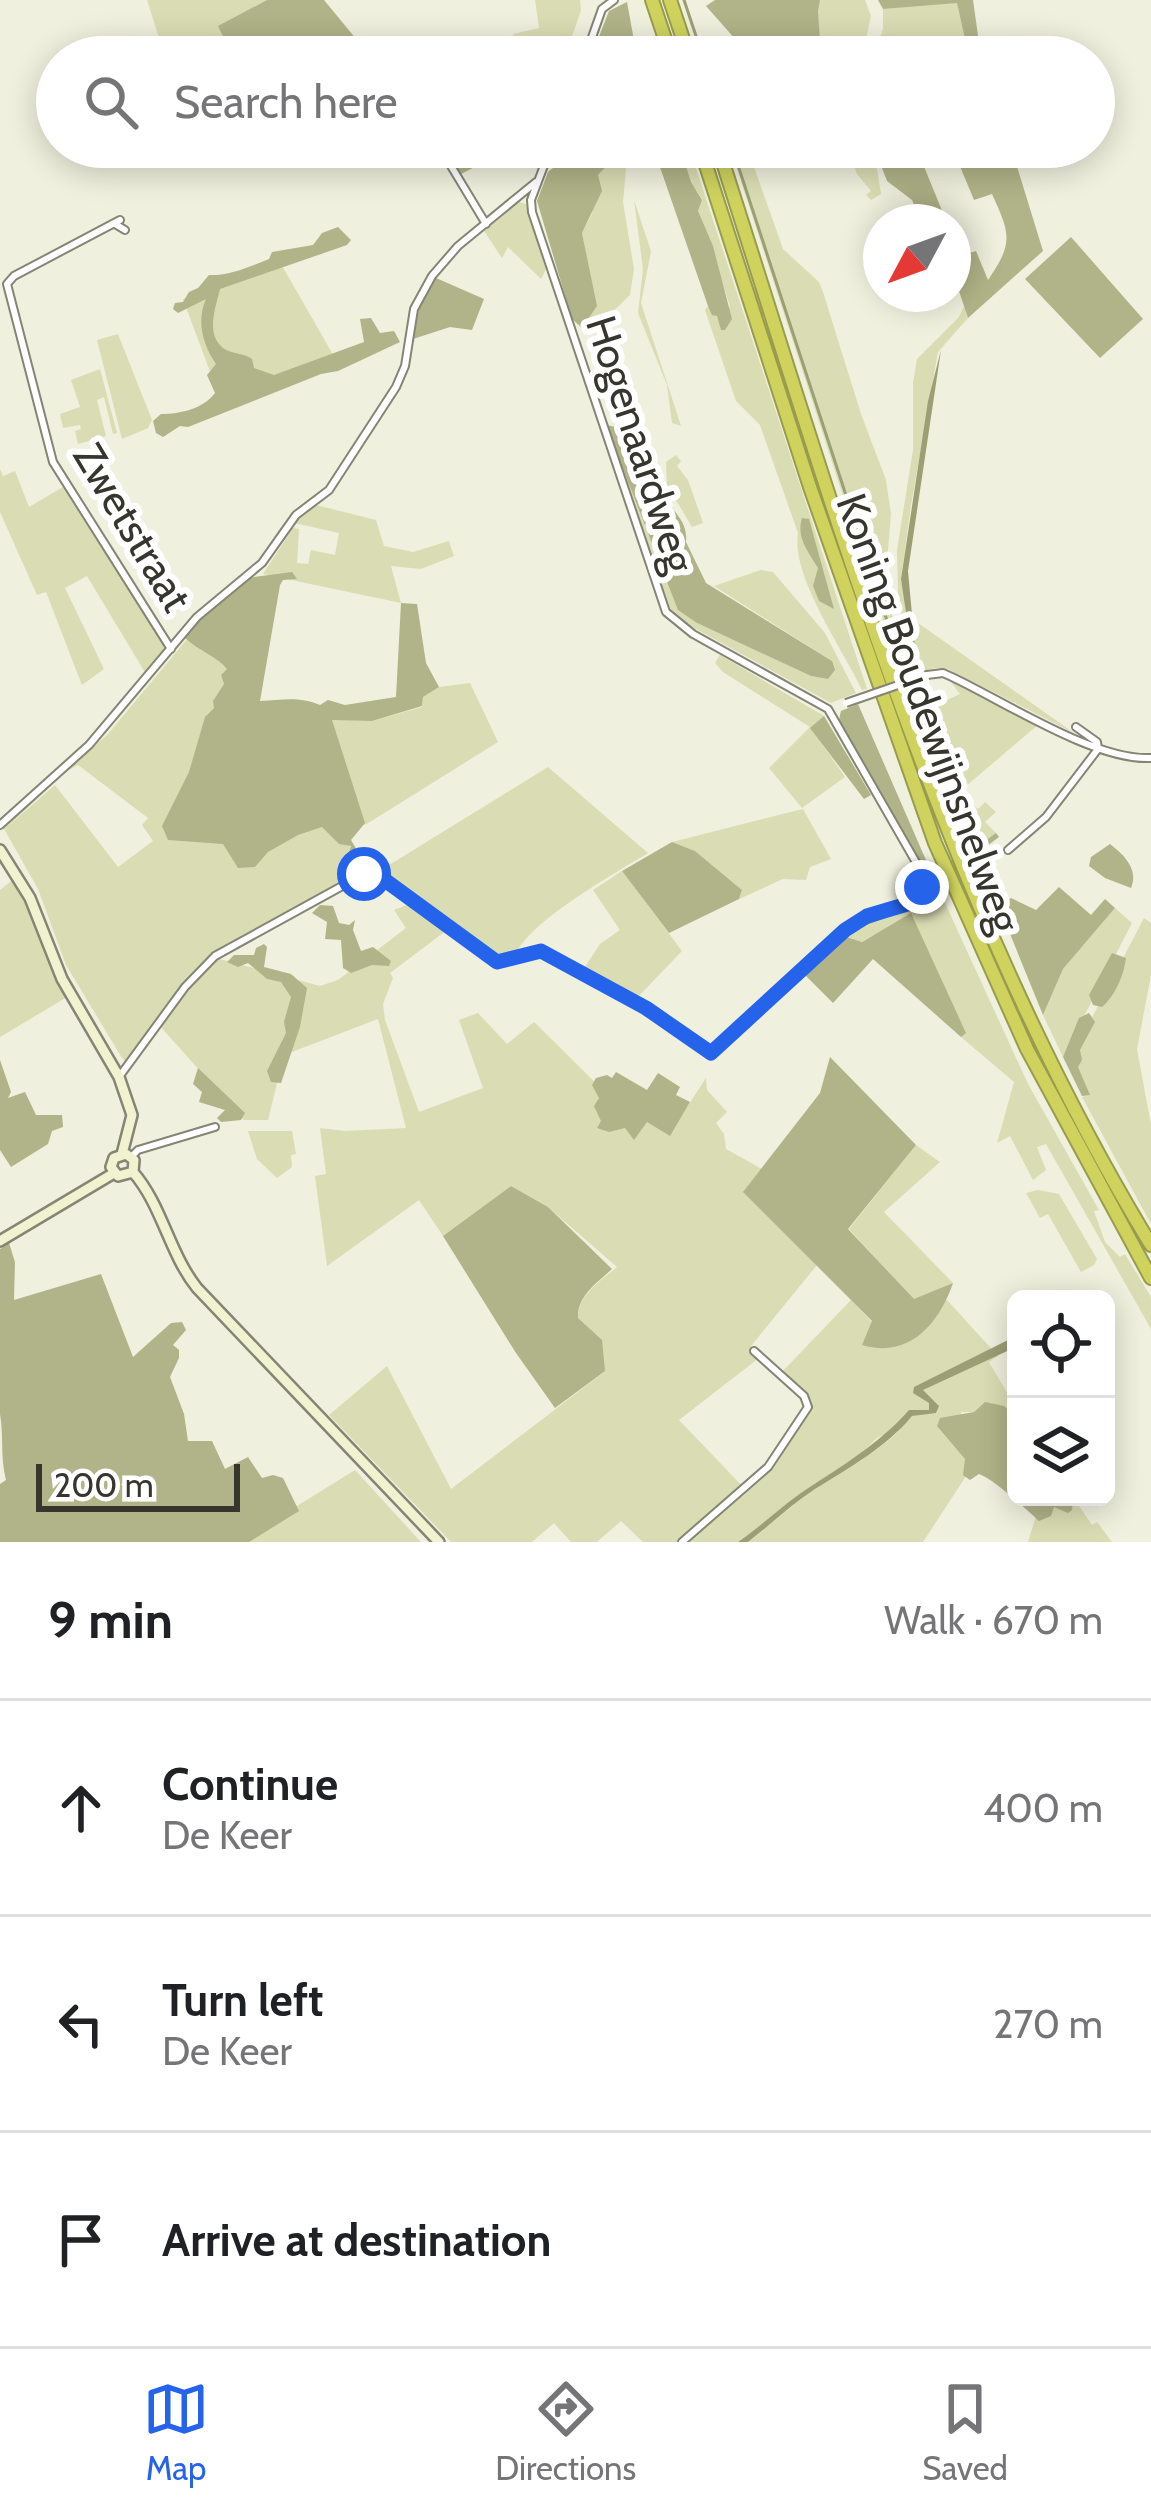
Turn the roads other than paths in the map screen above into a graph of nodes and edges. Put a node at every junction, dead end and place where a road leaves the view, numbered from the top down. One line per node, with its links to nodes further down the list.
1 (614, 0): 4 (street)
2 (652, 0): 6 (highway)
3 (670, 0): 7 (highway)
4 (601, 4): 5 (street)
5 (591, 36)
6 (664, 36)
7 (682, 36)
8 (452, 168): 13 (street)
9 (543, 168): 12 (street)
10 (707, 168): 30 (highway, Koning Boudewijnsnelweg)
11 (725, 168): 29 (highway, Koning Boudewijnsnelweg)
12 (537, 182): 13 (street); 16 (street, Hogenaardweg)
13 (486, 224): 15 (street)
14 (125, 230): 15 (street, Zwetstraat)
15 (171, 649): 20 (street)
16 (828, 710): 18 (street, bridge); 23 (street)
17 (1076, 728): 18 (street)
18 (1098, 749): 19 (street); 22 (street)
19 (1151, 758)
20 (0, 825)
21 (0, 850): 23 (street)
22 (1008, 850)
23 (118, 1077): 25 (street)
24 (215, 1127): 25 (street)
25 (128, 1156): 26 (street); 27 (street)
26 (114, 1173): 27 (street); 28 (street)
27 (130, 1175): 32 (street)
28 (0, 1241)
29 (1151, 1245)
30 (1151, 1278)
31 (754, 1351): 33 (street)
32 (440, 1542)
33 (682, 1542)

